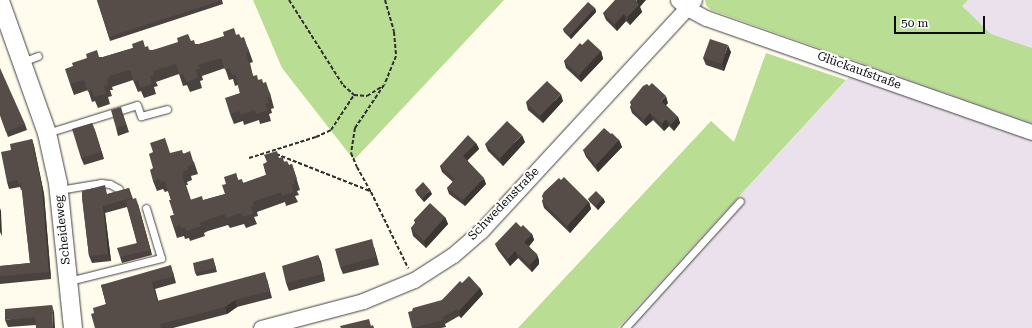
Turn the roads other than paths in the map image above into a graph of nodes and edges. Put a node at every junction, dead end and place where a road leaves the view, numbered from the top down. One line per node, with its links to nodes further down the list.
1 (0, 1): 4 (street, Scheideweg)
2 (686, 2): 6 (street, Glückaufstraße); 14 (street, Schwedenstraße)
3 (38, 56): 4 (lane)
4 (22, 62): 7 (street, Scheideweg)
5 (167, 109): 7 (lane)
6 (1032, 132)
7 (47, 133): 9 (street, Scheideweg)
8 (119, 189): 9 (lane)
9 (59, 190): 12 (street, Scheideweg)
10 (740, 201): 15 (lane)
11 (146, 208): 12 (lane)
12 (69, 281): 13 (street, Scheideweg)
13 (73, 328)
14 (261, 328)
15 (625, 328)

